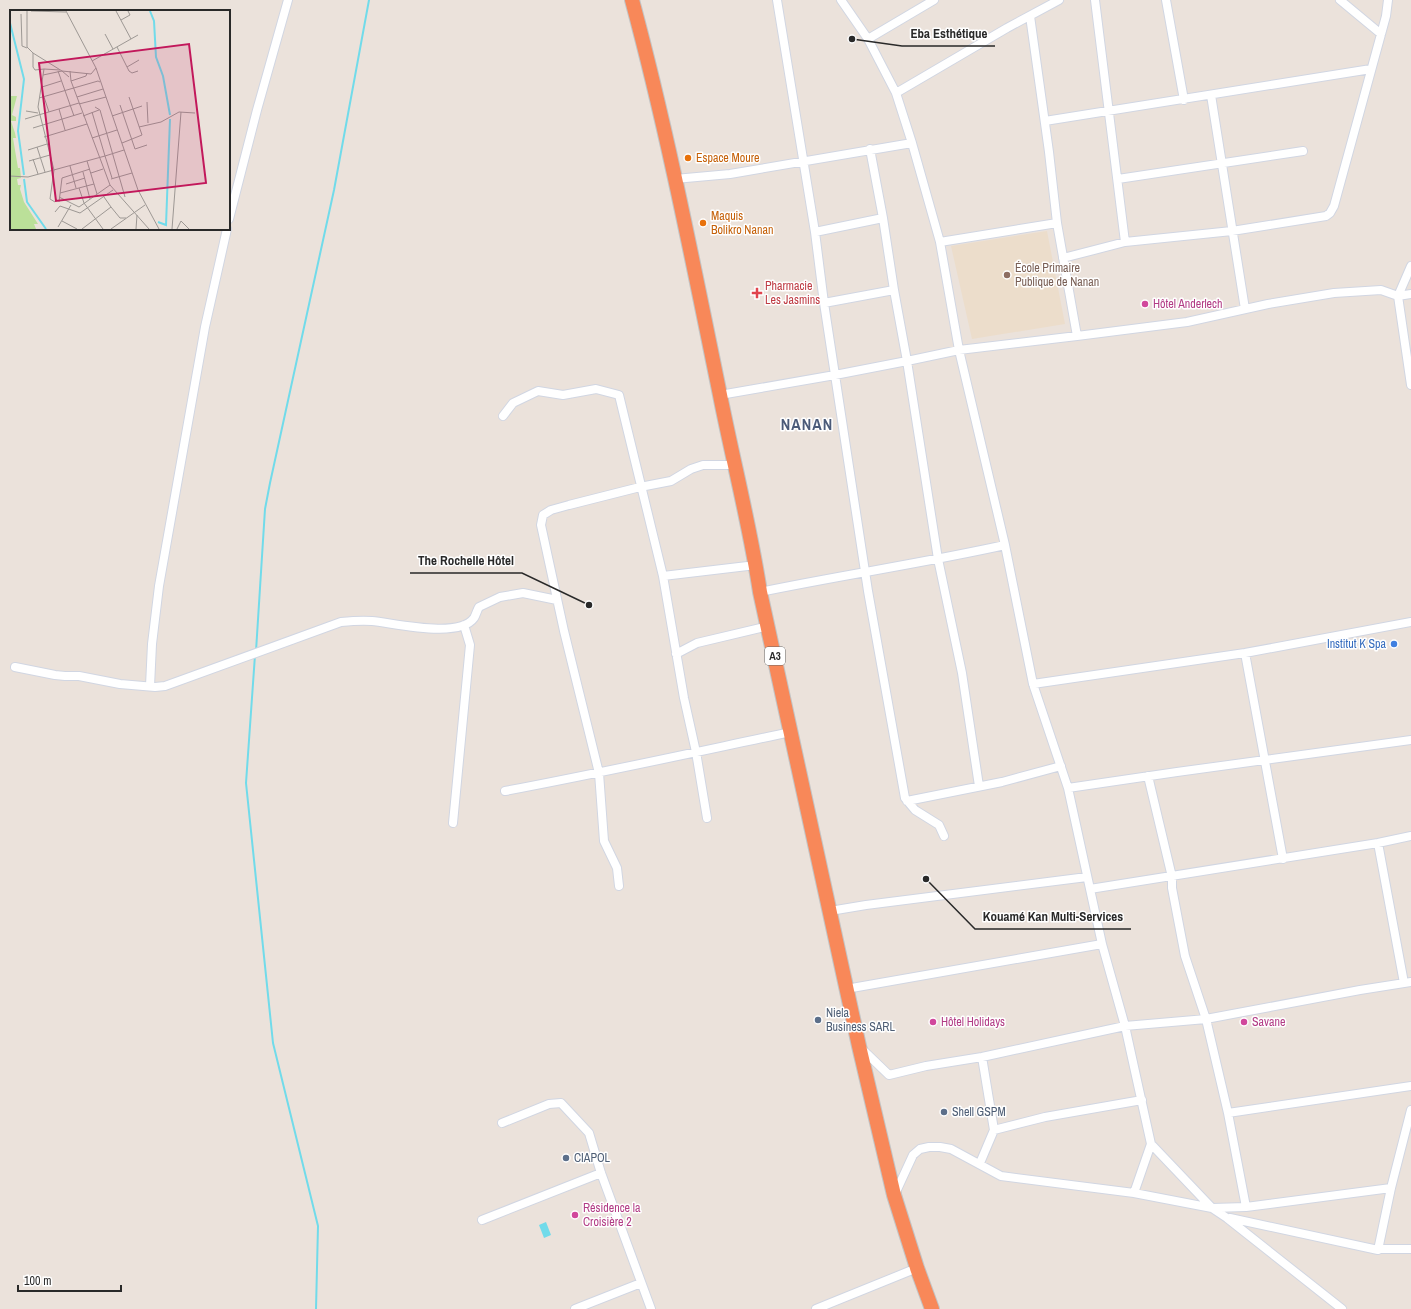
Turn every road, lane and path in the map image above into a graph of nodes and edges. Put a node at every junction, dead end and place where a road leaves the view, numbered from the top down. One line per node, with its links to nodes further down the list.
1 (288, 0): 27 (street)
2 (632, 0): 25 (highway, A3)
3 (777, 0): 23 (street)
4 (841, 0): 13 (street)
5 (934, 0): 13 (street)
6 (1059, 0): 11 (street)
7 (1095, 0): 18 (street)
8 (1166, 0): 17 (street)
9 (1340, 0): 12 (street)
10 (1388, 0): 12 (street)
11 (1030, 16): 15 (street); 19 (street)
12 (1381, 34): 14 (street)
13 (868, 39): 15 (street)
14 (1371, 69): 16 (street); 31 (street)
15 (896, 93): 20 (street)
16 (1211, 96): 17 (street); 24 (street)
17 (1184, 100): 18 (street)
18 (1110, 111): 19 (street); 26 (street)
19 (1045, 122): 29 (street)
20 (912, 143): 21 (street); 33 (street)
21 (870, 149): 23 (street); 28 (street)
22 (1303, 151): 24 (street)
23 (803, 162): 25 (street); 32 (street)
24 (1222, 164): 26 (street); 31 (street)
25 (675, 179): 47 (highway, A3)
26 (1118, 179): 34 (street)
27 (230, 215)
28 (883, 218): 32 (street); 37 (street)
29 (1057, 223): 33 (street); 35 (street)
30 (227, 230): 65 (street)
31 (1232, 231): 34 (street); 41 (street)
32 (815, 232): 40 (street)
33 (940, 242): 43 (street)
34 (1125, 242): 35 (street)
35 (1063, 258): 42 (street)
36 (1411, 266): 39 (street)
37 (894, 290): 40 (street); 44 (street)
38 (1411, 294): 39 (street)
39 (1398, 296): 41 (street); 46 (street)
40 (824, 303): 45 (street)
41 (1245, 309): 42 (street)
42 (1077, 336): 43 (street)
43 (959, 350): 44 (street); 51 (street)
44 (907, 361): 45 (street); 52 (street)
45 (835, 375): 47 (street); 54 (street)
46 (1411, 385)
47 (720, 395): 49 (highway, A3)
48 (503, 416): 50 (street)
49 (734, 465): 50 (street); 53 (highway, A3)
50 (640, 487): 55 (street); 57 (street)
51 (1005, 545): 52 (street); 64 (street)
52 (938, 559): 54 (street); 73 (street)
53 (756, 565): 55 (street); 56 (highway, A3)
54 (866, 571): 56 (street); 76 (street)
55 (663, 576): 62 (street)
56 (760, 592): 60 (highway, A3)
57 (557, 600): 59 (street); 71 (street)
58 (1411, 622): 61 (street)
59 (464, 625): 65 (street); 78 (street)
60 (769, 626): 62 (street); 66 (highway, A3)
61 (1245, 653): 64 (street); 69 (street)
62 (676, 654): 68 (street)
63 (15, 667): 65 (street)
64 (1034, 684): 70 (street)
65 (150, 686)
66 (791, 732): 68 (street); 87 (highway, A3)
67 (1411, 740): 69 (street)
68 (696, 752): 71 (street); 77 (street)
69 (1264, 760): 72 (street); 82 (street)
70 (1061, 766): 73 (street); 74 (street)
71 (599, 774): 75 (street); 85 (street)
72 (1148, 776): 74 (street); 84 (street)
73 (979, 786): 76 (street)
74 (1068, 788): 83 (street)
75 (505, 791)
76 (907, 801): 79 (street)
77 (707, 818)
78 (453, 823)
79 (944, 836)
80 (1411, 836): 81 (street)
81 (1378, 843): 82 (street); 89 (street)
82 (1283, 859): 84 (street)
83 (1087, 877): 86 (street); 87 (street)
84 (1172, 877): 86 (street); 91 (street)
85 (619, 886)
86 (1090, 890): 88 (street)
87 (830, 911): 90 (highway, A3)
88 (1102, 944): 90 (street); 92 (street)
89 (1408, 983): 91 (street)
90 (846, 989): 93 (highway, A3)
91 (1206, 1019): 92 (street); 98 (street)
92 (1125, 1026): 94 (street); 96 (street)
93 (859, 1046): 94 (street); 106 (highway, A3)
94 (982, 1057): 100 (street)
95 (1411, 1086): 98 (street)
96 (1142, 1100): 100 (street); 101 (street)
97 (1411, 1110): 104 (street)
98 (1228, 1113): 107 (street)
99 (502, 1123): 103 (street)
100 (994, 1130): 102 (street)
101 (1151, 1144): 105 (street); 108 (street)
102 (980, 1164): 105 (street); 106 (street)
103 (600, 1173): 110 (street); 114 (street)
104 (1391, 1188): 107 (street); 112 (street)
105 (1134, 1194): 108 (street)
106 (894, 1195): 113 (highway, A3)
107 (1246, 1207): 108 (street)
108 (1212, 1208): 109 (street)
109 (1227, 1218): 112 (street); 119 (street)
110 (482, 1220)
111 (1411, 1249): 112 (street)
112 (1379, 1250)
113 (917, 1268): 117 (street); 118 (highway, A3)
114 (641, 1283): 115 (street); 116 (street)
115 (575, 1309)
116 (651, 1309)
117 (816, 1309)
118 (932, 1309)
119 (1342, 1309)

